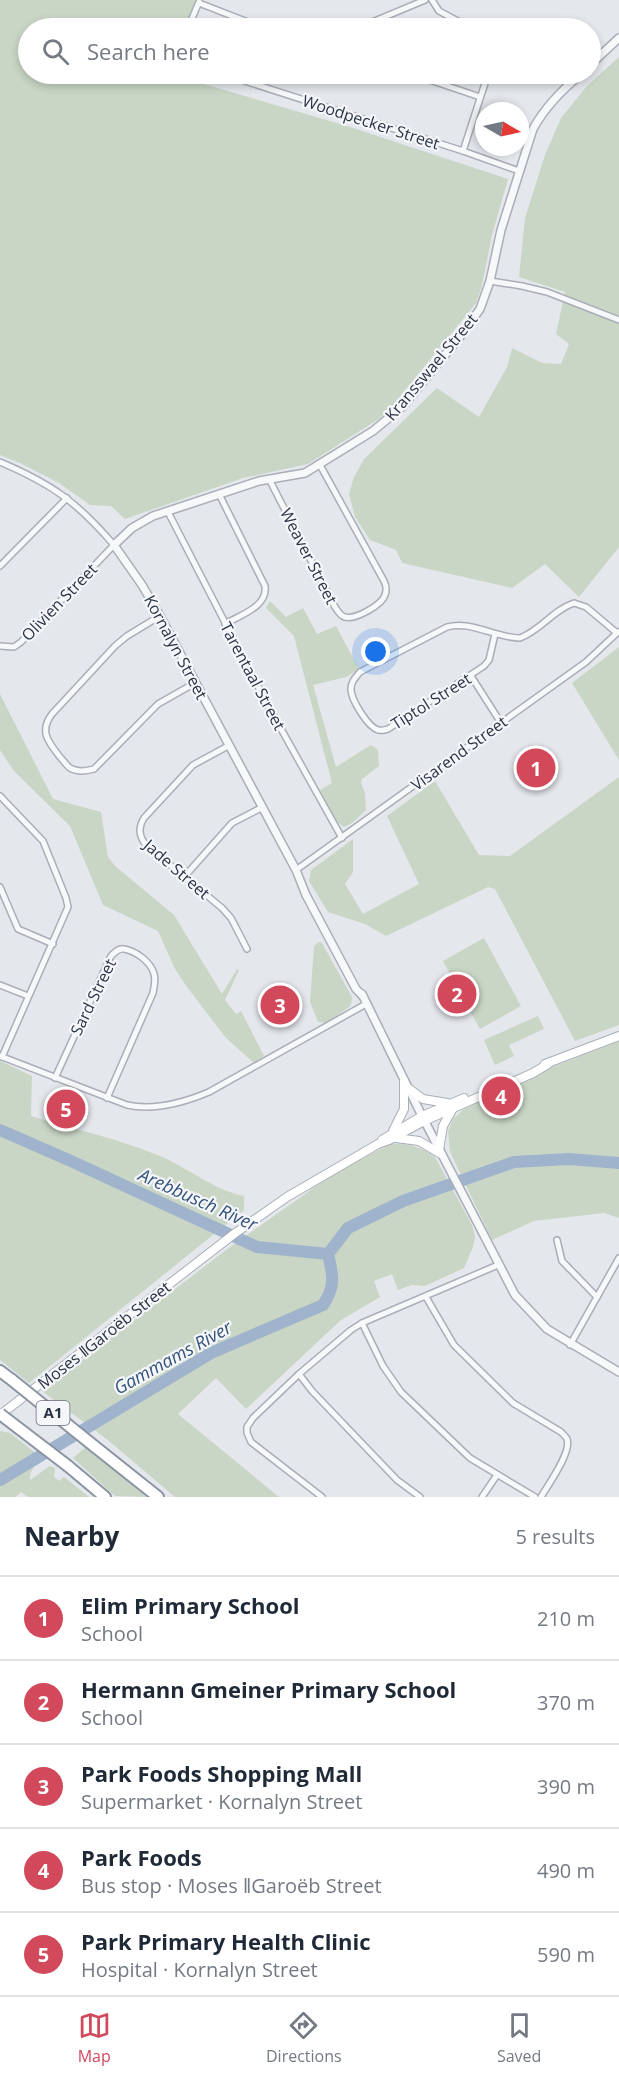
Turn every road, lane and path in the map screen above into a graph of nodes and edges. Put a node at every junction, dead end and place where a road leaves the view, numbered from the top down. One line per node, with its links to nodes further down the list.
1 (425, 0): 6 (street)
2 (432, 0): 7 (street)
3 (199, 1): 4 (street); 5 (street)
4 (192, 18)
5 (239, 18)
6 (382, 18)
7 (452, 18)
8 (619, 38): 9 (street)
9 (601, 55)
10 (253, 84): 15 (street, Woodpecker Street)
11 (442, 84): 14 (street)
12 (485, 84): 14 (street)
13 (571, 84): 16 (street, Kransswael Street)
14 (480, 97): 15 (street)
15 (463, 151): 16 (street, Woodpecker Street)
16 (519, 171): 17 (street, Kransswael Street)
17 (489, 282): 18 (street); 20 (street, Kransswael Street)
18 (619, 320)
19 (0, 462): 23 (street, Kornalyn Street)
20 (320, 465): 21 (street, Kransswael Street); 21 (street, Weaver Street)
21 (269, 479): 22 (street, Kransswael Street)
22 (219, 494): 24 (street, Kransswael Street); 28 (street)
23 (67, 498): 25 (street, Kornalyn Street); 26 (street)
24 (168, 512): 25 (street, Kransswael Street); 28 (street, Tarentaal Street)
25 (114, 545): 27 (street, Kornalyn Street); 31 (street, Olivien Street)
26 (0, 566)
27 (160, 616): 33 (street, Kornalyn Street); 33 (street)
28 (225, 624): 38 (street, Tarentaal Street)
29 (618, 632): 30 (street, Tiptol Street); 34 (street, Visarend Street)
30 (495, 634): 32 (street, Tiptol Street); 32 (street, Tiptol Street)
31 (0, 646)
32 (471, 676): 34 (street)
33 (195, 683): 35 (street, Kornalyn Street)
34 (501, 723): 38 (street, Visarend Street)
35 (228, 746): 37 (street, Kornalyn Street); 40 (street, Jade Street)
36 (0, 796): 42 (street)
37 (261, 808): 39 (street, Kornalyn Street); 40 (street)
38 (342, 838): 39 (street, Visarend Street)
39 (296, 870): 46 (street, Kornalyn Street)
40 (185, 876): 43 (street, Jade Street)
41 (0, 887): 42 (street)
42 (53, 944): 45 (street)
43 (247, 949)
44 (0, 985): 45 (street)
45 (28, 996): 48 (street)
46 (366, 1004): 50 (street, Kornalyn Street); 51 (street)
47 (619, 1036): 52 (main road)
48 (1, 1056): 49 (street)
49 (55, 1078): 51 (street); 51 (street, Sard Street)
50 (406, 1084): 52 (main road); 53 (street, Kornalyn Street); 54 (main road)
51 (107, 1098)
52 (452, 1106): 53 (main road); 55 (main road)
53 (423, 1119): 54 (main road); 55 (street, Kornalyn Street)
54 (393, 1135): 55 (main road); 66 (main road, Moses ǁGaroëb Street)
55 (440, 1152): 58 (street, Kornalyn Street)
56 (557, 1240): 60 (street)
57 (619, 1258): 60 (street)
58 (498, 1265): 59 (street); 62 (street, Kornalyn Street)
59 (426, 1296): 61 (street); 74 (street)
60 (597, 1297): 62 (street)
61 (362, 1323): 65 (street); 67 (street)
62 (570, 1345): 64 (street, Kornalyn Street)
63 (0, 1371): 69 (highway, A1, bridge)
64 (619, 1372)
65 (299, 1374): 70 (street); 71 (street)
66 (0, 1415): 68 (highway, A1, bridge)
67 (496, 1475): 72 (street); 73 (street)
68 (105, 1497)
69 (158, 1497)
70 (322, 1497)
71 (420, 1497)
72 (482, 1497)
73 (535, 1497)
74 (541, 1497)

